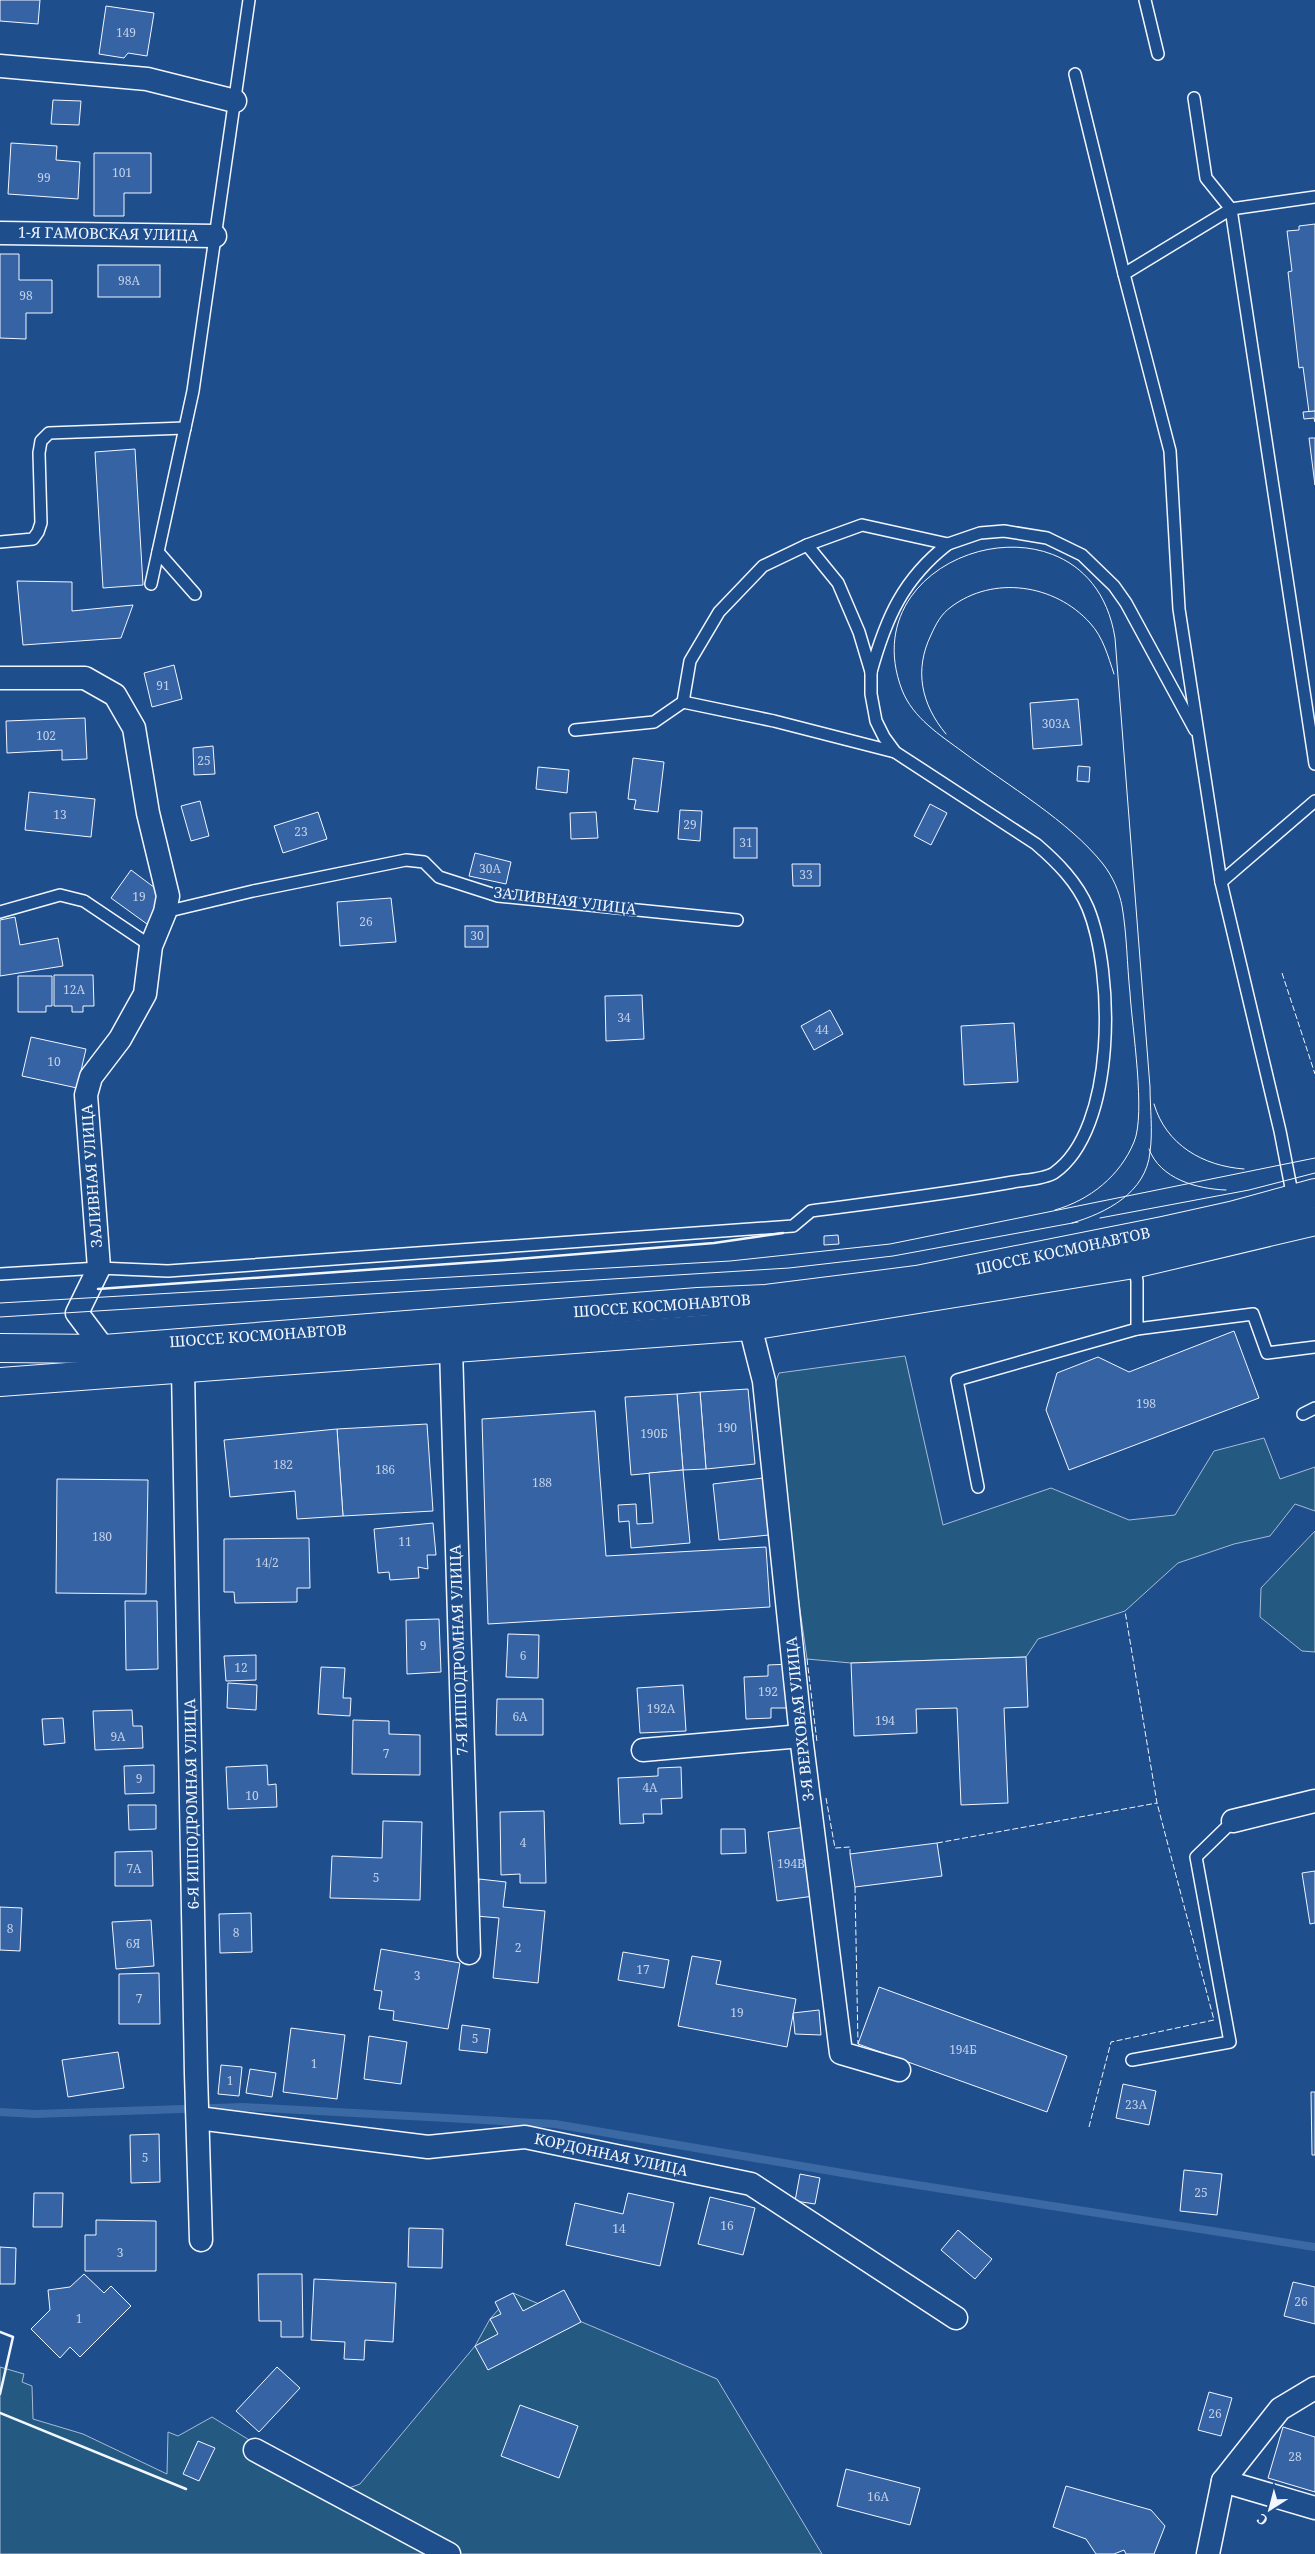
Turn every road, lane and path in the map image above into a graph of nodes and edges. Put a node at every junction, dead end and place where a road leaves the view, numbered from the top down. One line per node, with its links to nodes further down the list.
1 (249, 0): 7 (lane)
2 (1145, 0): 3 (lane)
3 (1158, 54)
4 (0, 66): 7 (street)
5 (1075, 74): 12 (lane)
6 (1194, 98): 9 (lane)
7 (235, 101): 11 (lane)
8 (1315, 197): 9 (lane)
9 (1231, 209): 12 (lane); 26 (lane)
10 (0, 233): 11 (street, 1-Я ГАМОВСКАЯ УЛИЦА)
11 (215, 236): 13 (lane)
12 (1124, 274): 24 (lane)
13 (185, 428): 14 (lane); 17 (lane)
14 (0, 542)
15 (948, 544): 16 (lane); 20 (lane); 24 (lane)
16 (806, 545): 20 (lane); 22 (lane)
17 (158, 552): 18 (lane); 19 (lane)
18 (151, 584)
19 (195, 594)
20 (870, 672): 25 (lane)
21 (0, 678): 30 (street, ЗАЛИВНАЯ УЛИЦА)
22 (683, 702): 23 (lane); 25 (lane)
23 (575, 730)
24 (1200, 738): 28 (lane)
25 (895, 752): 36 (lane)
26 (1315, 764)
27 (1315, 801): 28 (lane)
28 (1220, 882): 33 (lane)
29 (0, 912): 32 (lane)
30 (165, 912): 31 (lane, ЗАЛИВНАЯ УЛИЦА); 32 (street, ЗАЛИВНАЯ УЛИЦА)
31 (737, 920)
32 (151, 946): 36 (street, ЗАЛИВНАЯ УЛИЦА)
33 (1304, 1196): 42 (main road, ШОССЕ КОСМОНАВТОВ)
34 (1315, 1221): 35 (main road, ШОССЕ КОСМОНАВТОВ)
35 (1134, 1264): 38 (main road, ШОССЕ КОСМОНАВТОВ); 39 (lane)
36 (99, 1268): 37 (lane); 42 (street, ЗАЛИВНАЯ УЛИЦА)
37 (0, 1274)
38 (750, 1326): 43 (main road, ШОССЕ КОСМОНАВТОВ); 49 (street, 3-Я ВЕРХОВАЯ УЛИЦА)
39 (1137, 1329): 40 (lane); 48 (lane)
40 (1315, 1347)
41 (0, 1348): 42 (main road, ШОССЕ КОСМОНАВТОВ)
42 (104, 1348)
43 (451, 1348): 44 (main road, ШОССЕ КОСМОНАВТОВ); 53 (street, 7-Я ИППОДРОМНАЯ УЛИЦА)
44 (183, 1369): 45 (main road, ШОССЕ КОСМОНАВТОВ); 56 (street, 6-Я ИППОДРОМНАЯ УЛИЦА)
45 (0, 1382)
46 (1315, 1408): 47 (lane)
47 (1303, 1414)
48 (978, 1487)
49 (802, 1736): 50 (street); 55 (street, 3-Я ВЕРХОВАЯ УЛИЦА)
50 (643, 1750)
51 (1315, 1801): 52 (street)
52 (1233, 1821): 54 (lane)
53 (468, 1953)
54 (1132, 2060)
55 (899, 2070)
56 (198, 2118): 57 (street, 6-Я ИППОДРОМНАЯ УЛИЦА); 58 (street, КОРДОННАЯ УЛИЦА)
57 (201, 2240)
58 (956, 2318)
59 (1315, 2388): 61 (street)
60 (255, 2450): 63 (street)
61 (1223, 2481): 62 (street); 64 (street)
62 (1315, 2508)
63 (450, 2554)
64 (1208, 2554)

